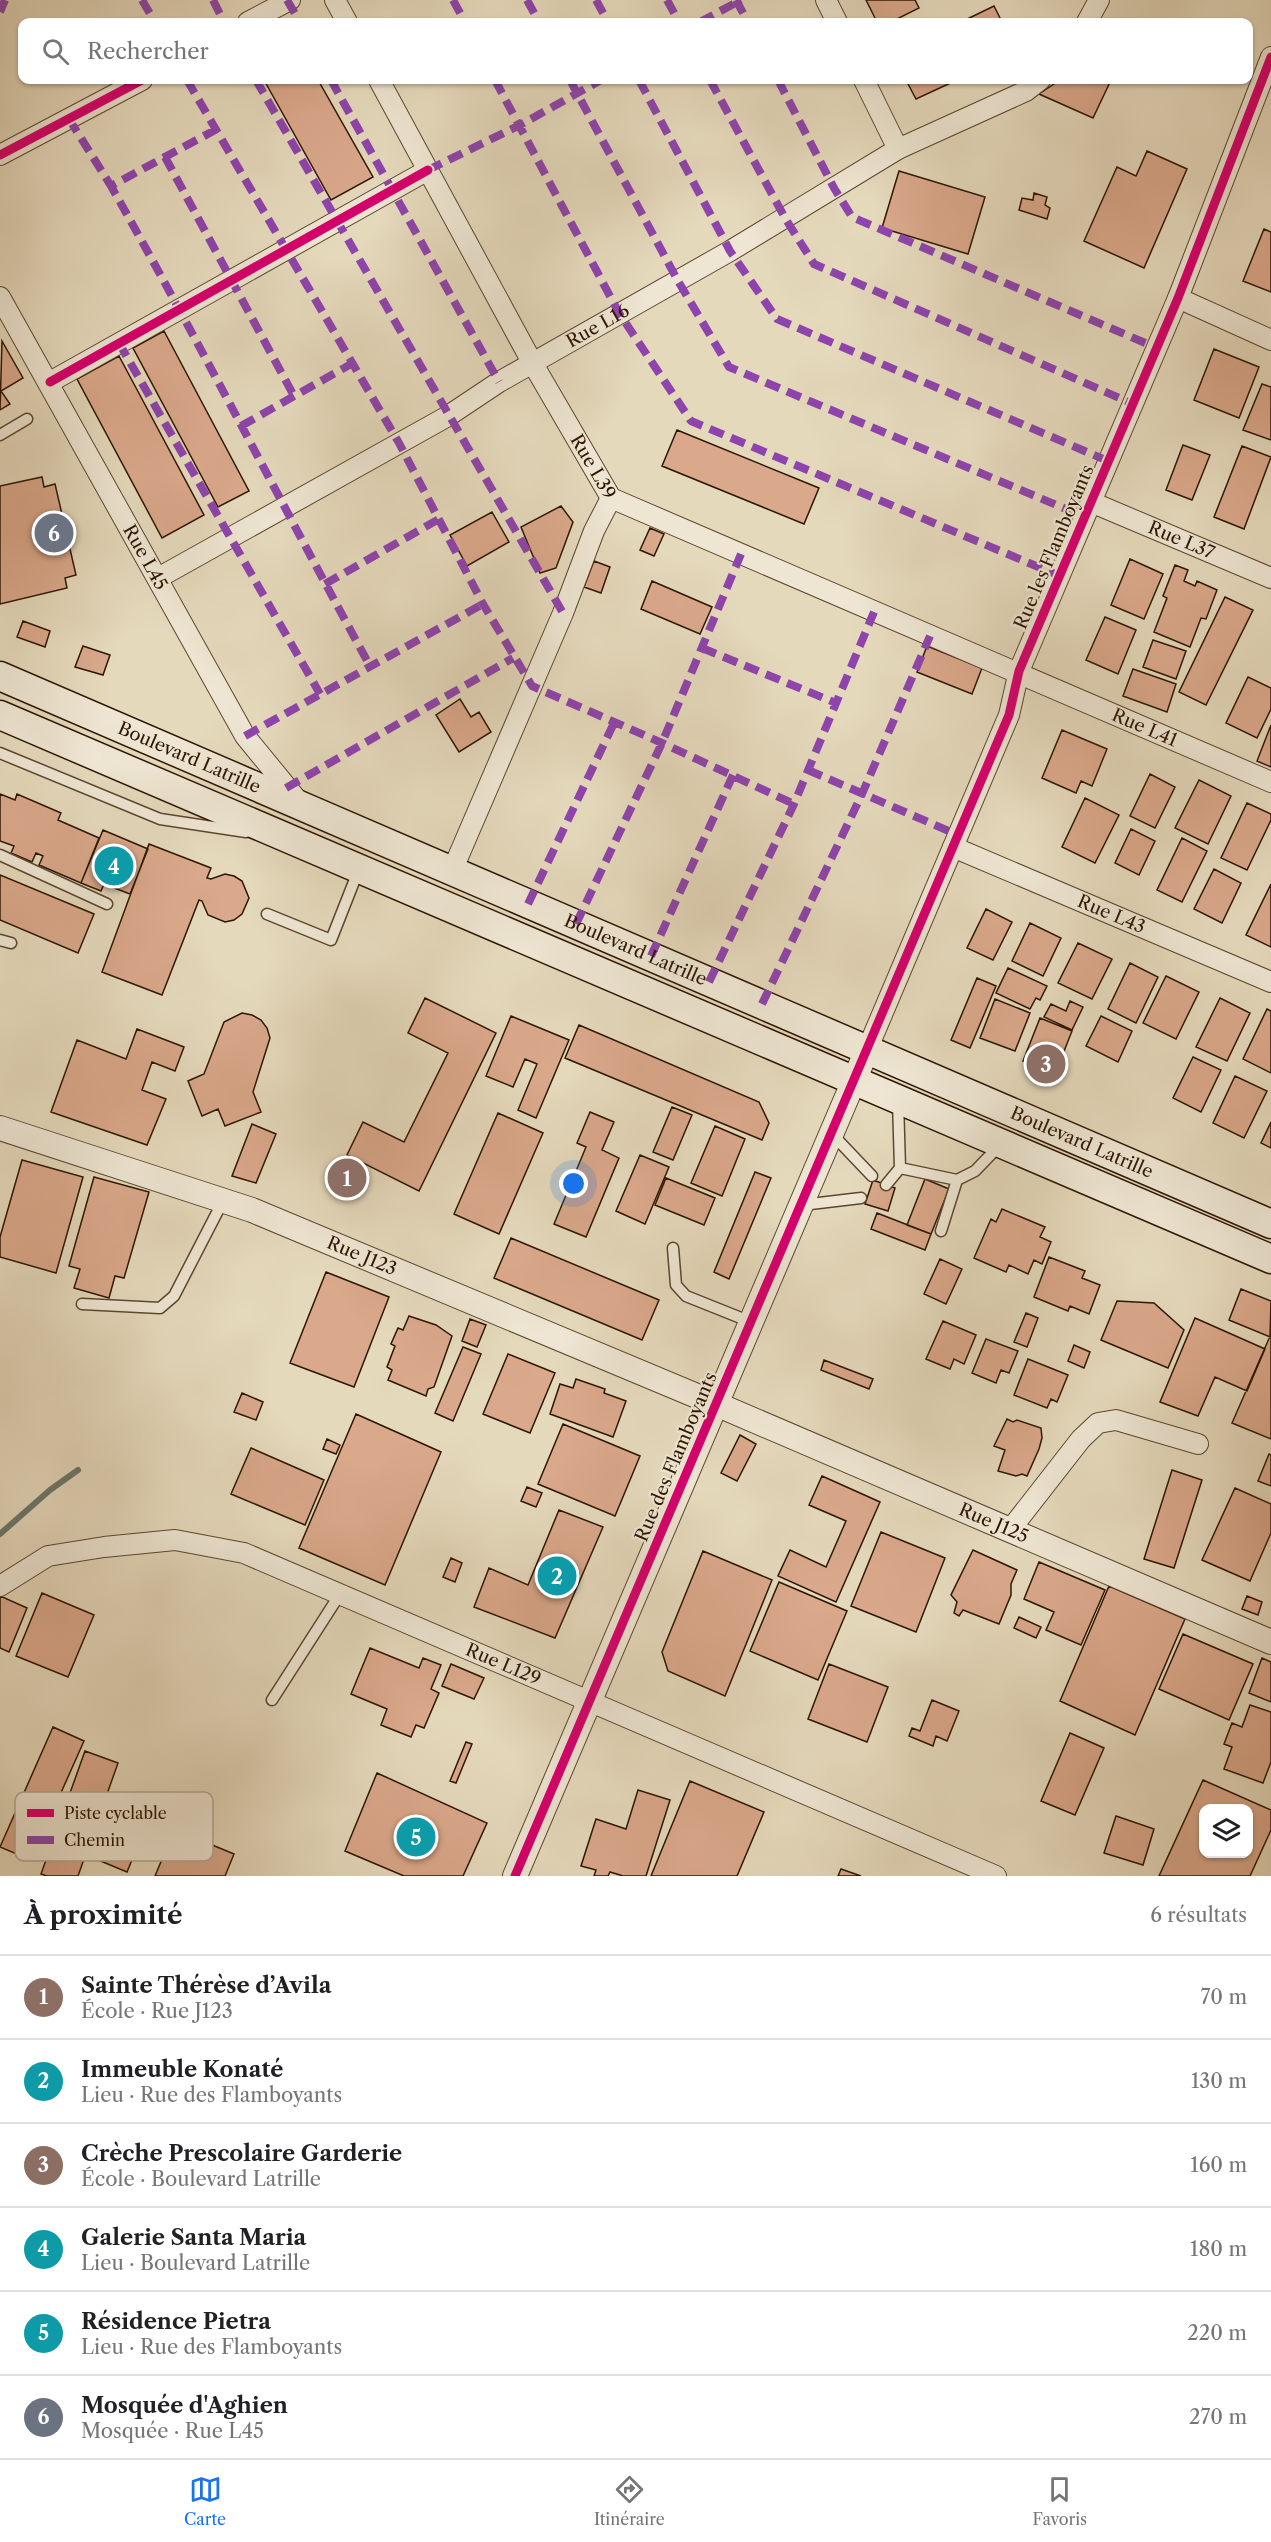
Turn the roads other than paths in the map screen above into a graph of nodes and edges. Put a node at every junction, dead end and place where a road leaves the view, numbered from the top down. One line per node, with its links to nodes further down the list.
1 (290, 0): 5 (street)
2 (335, 0): 6 (street)
3 (826, 0): 7 (street)
4 (1099, 0): 8 (street)
5 (256, 18)
6 (345, 18)
7 (835, 18)
8 (1089, 18)
9 (1271, 57): 18 (street, Rue les Flamboyants)
10 (134, 84): 15 (street)
11 (381, 84): 16 (street, Rue L39)
12 (866, 84): 14 (street)
13 (1035, 84): 14 (street, Rue L16)
14 (898, 149): 20 (street, Rue L16)
15 (0, 155)
16 (429, 170): 20 (street, Rue L39); 21 (street)
17 (0, 297): 21 (street, Rue L45)
18 (1178, 298): 19 (street); 25 (street, Rue les Flamboyants)
19 (1271, 339)
20 (533, 364): 24 (street, Rue L39); 26 (street, Rue L16)
21 (50, 382): 26 (street, Rue L45)
22 (27, 419): 23 (lane)
23 (0, 435)
24 (611, 498): 28 (street, Rue L39); 38 (street)
25 (1091, 502): 27 (street, Rue L37); 28 (street, Rue les Flamboyants)
26 (158, 578): 33 (street, Rue L45)
27 (1271, 578)
28 (1019, 671): 32 (street, Rue L41); 35 (street, Rue les Flamboyants)
29 (0, 676): 33 (main road, Boulevard Latrille)
30 (0, 716): 34 (main road, Boulevard Latrille)
31 (0, 753): 34 (lane)
32 (1271, 782)
33 (306, 810): 38 (main road, Boulevard Latrille)
34 (288, 838): 37 (main road, Boulevard Latrille)
35 (953, 847): 41 (street, Rue L43); 42 (street, Rue les Flamboyants)
36 (0, 855): 39 (lane)
37 (360, 869): 40 (lane); 43 (main road, Boulevard Latrille)
38 (452, 871): 42 (main road, Boulevard Latrille)
39 (107, 904)
40 (267, 914)
41 (1271, 982)
42 (867, 1050): 43 (street, Rue des Flamboyants); 55 (main road, Boulevard Latrille)
43 (855, 1079): 44 (main road, Boulevard Latrille); 46 (street, Rue des Flamboyants)
44 (898, 1098): 47 (main road, Boulevard Latrille); 48 (lane)
45 (0, 1128): 53 (street, Rue J123)
46 (831, 1134): 49 (lane); 54 (street, Rue des Flamboyants)
47 (1002, 1143): 50 (lane); 58 (main road, Boulevard Latrille)
48 (900, 1168): 50 (lane); 51 (lane)
49 (873, 1176)
50 (957, 1180): 56 (lane)
51 (886, 1185)
52 (861, 1198): 54 (lane)
53 (223, 1201): 59 (lane); 61 (street, Rue J123)
54 (801, 1205): 60 (street, Rue des Flamboyants)
55 (1271, 1224)
56 (941, 1231)
57 (672, 1248): 60 (lane)
58 (1271, 1259)
59 (82, 1304)
60 (751, 1322): 61 (street, Rue des Flamboyants)
61 (716, 1404): 63 (street, Rue J125); 68 (street, Rue des Flamboyants)
62 (1198, 1444): 63 (street)
63 (1010, 1530): 66 (street, Rue J125)
64 (0, 1586): 65 (street, Rue L129)
65 (340, 1594): 67 (lane); 68 (street, Rue L129)
66 (1271, 1642)
67 (272, 1700)
68 (590, 1701): 69 (street, Rue des Flamboyants); 70 (street, Rue L129)
69 (515, 1876)
70 (996, 1876)

